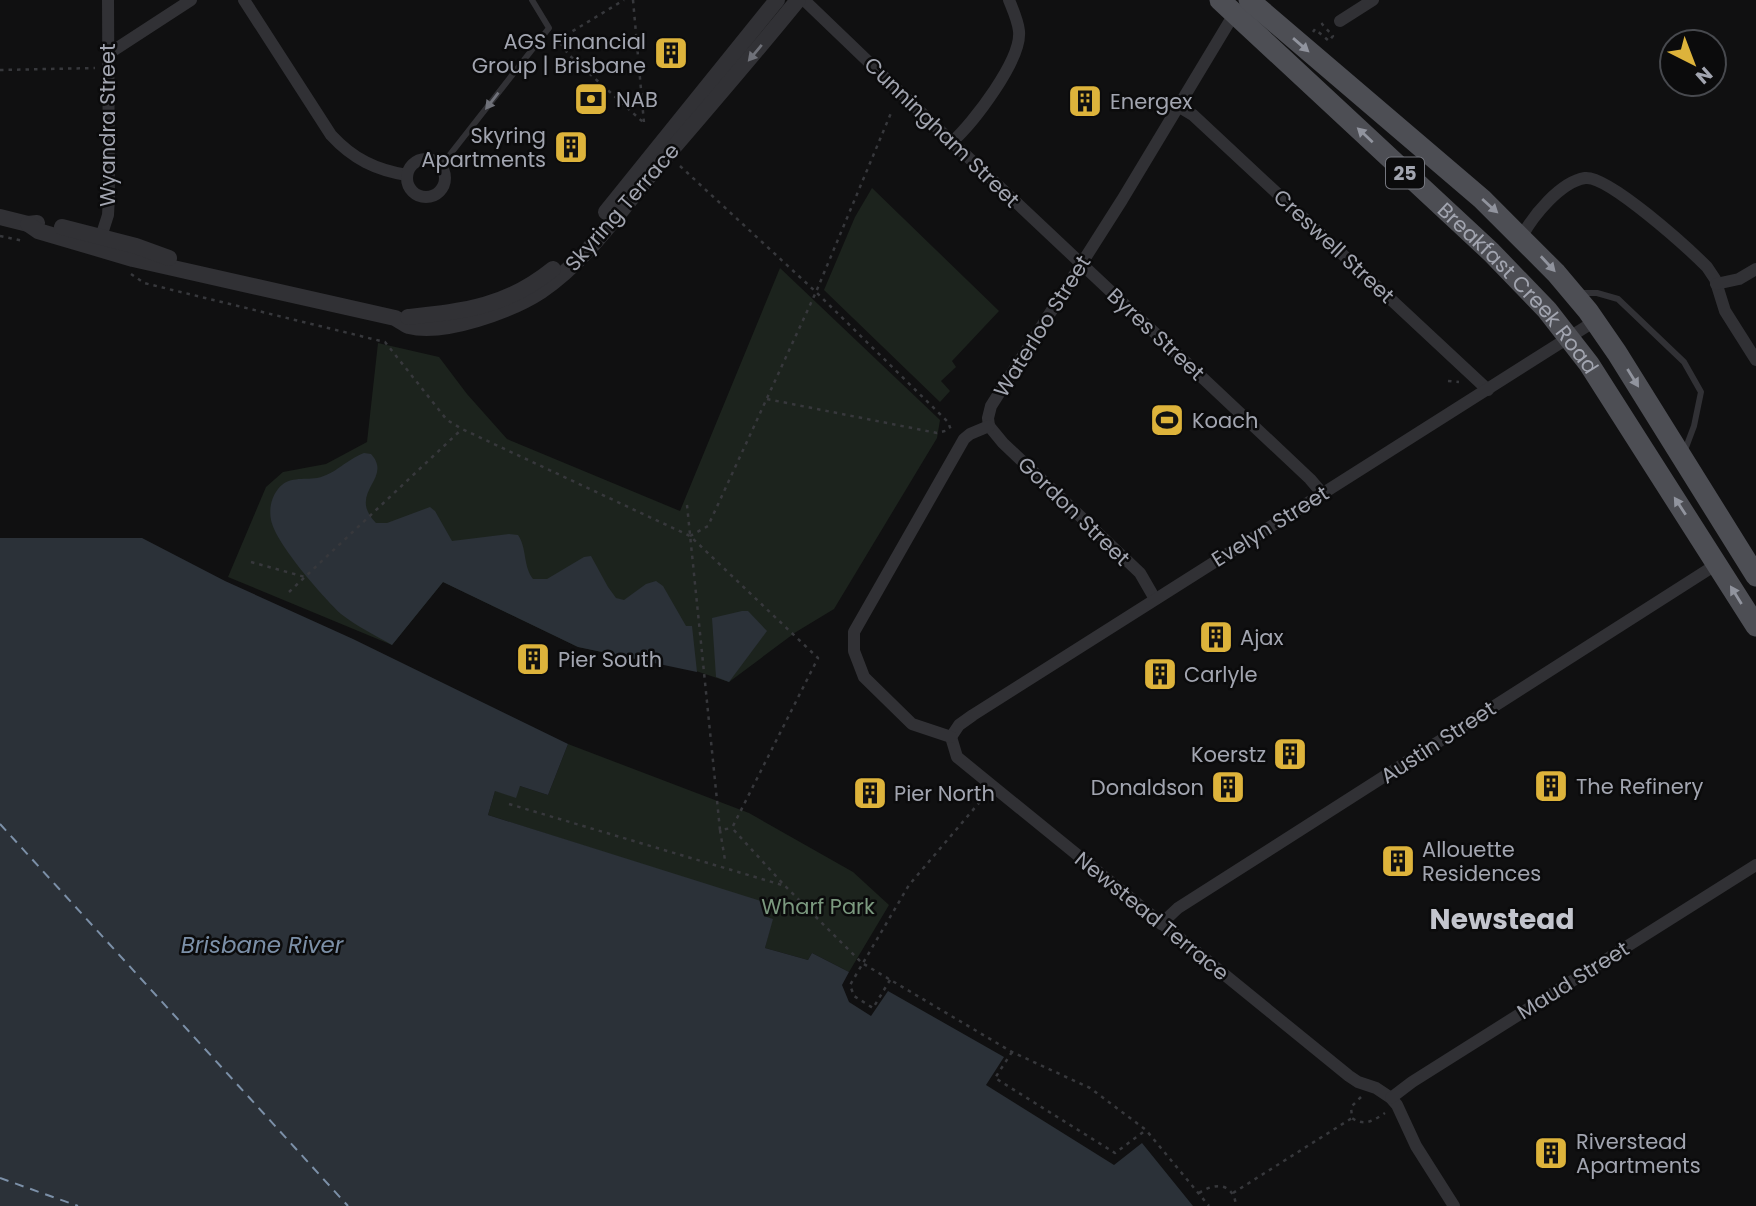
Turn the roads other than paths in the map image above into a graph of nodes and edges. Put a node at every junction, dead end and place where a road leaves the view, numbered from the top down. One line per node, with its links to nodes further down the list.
1 (108, 0): 12 (street, Wyandra Street)
2 (191, 0): 12 (street)
3 (244, 0): 16 (street)
4 (532, 0): 15 (lane, one-way to 15)
5 (777, 0): 24 (street, Skyring Terrace)
6 (798, 0): 24 (street, Skyring Terrace, one-way to 24)
7 (804, 0): 14 (street, Cunningham Street)
8 (1009, 0): 14 (street)
9 (1373, 0): 11 (street)
10 (1235, 5): 13 (street, Waterloo Street); 18 (main road, Breakfast Creek Road / 25, one-way to 18); 26 (main road, Breakfast Creek Road / 25, one-way to 10)
11 (1339, 27)
12 (108, 54): 19 (street, Wyandra Street)
13 (1178, 106): 20 (street, Waterloo Street); 28 (street, Creswell Street)
14 (952, 142): 20 (street, Cunningham Street)
15 (441, 166): 16 (street); 16 (street)
16 (407, 175)
17 (0, 217): 19 (street, Skyring Terrace)
18 (1522, 236): 22 (street); 23 (main road, Breakfast Creek Road / 25, one-way to 23)
19 (100, 242): 24 (street, Skyring Terrace)
20 (1080, 264): 29 (street, Waterloo Street); 31 (street, Byres Street)
21 (1756, 269): 22 (street)
22 (1716, 284): 27 (street)
23 (1573, 293): 25 (main road, Breakfast Creek Road / 25); 30 (lane)
24 (395, 318)
25 (1595, 321): 26 (street, Evelyn Street); 30 (main road, Breakfast Creek Road / 25, one-way to 30)
26 (1569, 339): 28 (street, Evelyn Street); 32 (main road, Breakfast Creek Road / 25, one-way to 26)
27 (1756, 360)
28 (1488, 390): 31 (street, Evelyn Street)
29 (989, 426): 34 (street, Gordon Street); 36 (street)
30 (1682, 457): 33 (main road, Breakfast Creek Road / 25)
31 (1322, 493): 34 (street, Evelyn Street)
32 (1717, 564): 35 (main road, Breakfast Creek Road / 25, one-way to 32); 38 (street, Austin Street)
33 (1756, 576)
34 (1155, 599): 36 (street, Evelyn Street)
35 (1756, 626)
36 (951, 737): 38 (street, Newstead Terrace)
37 (1756, 865): 39 (street, Maud Street)
38 (1161, 924): 39 (street, Newstead Terrace)
39 (1394, 1102): 40 (street)
40 (1454, 1206)

